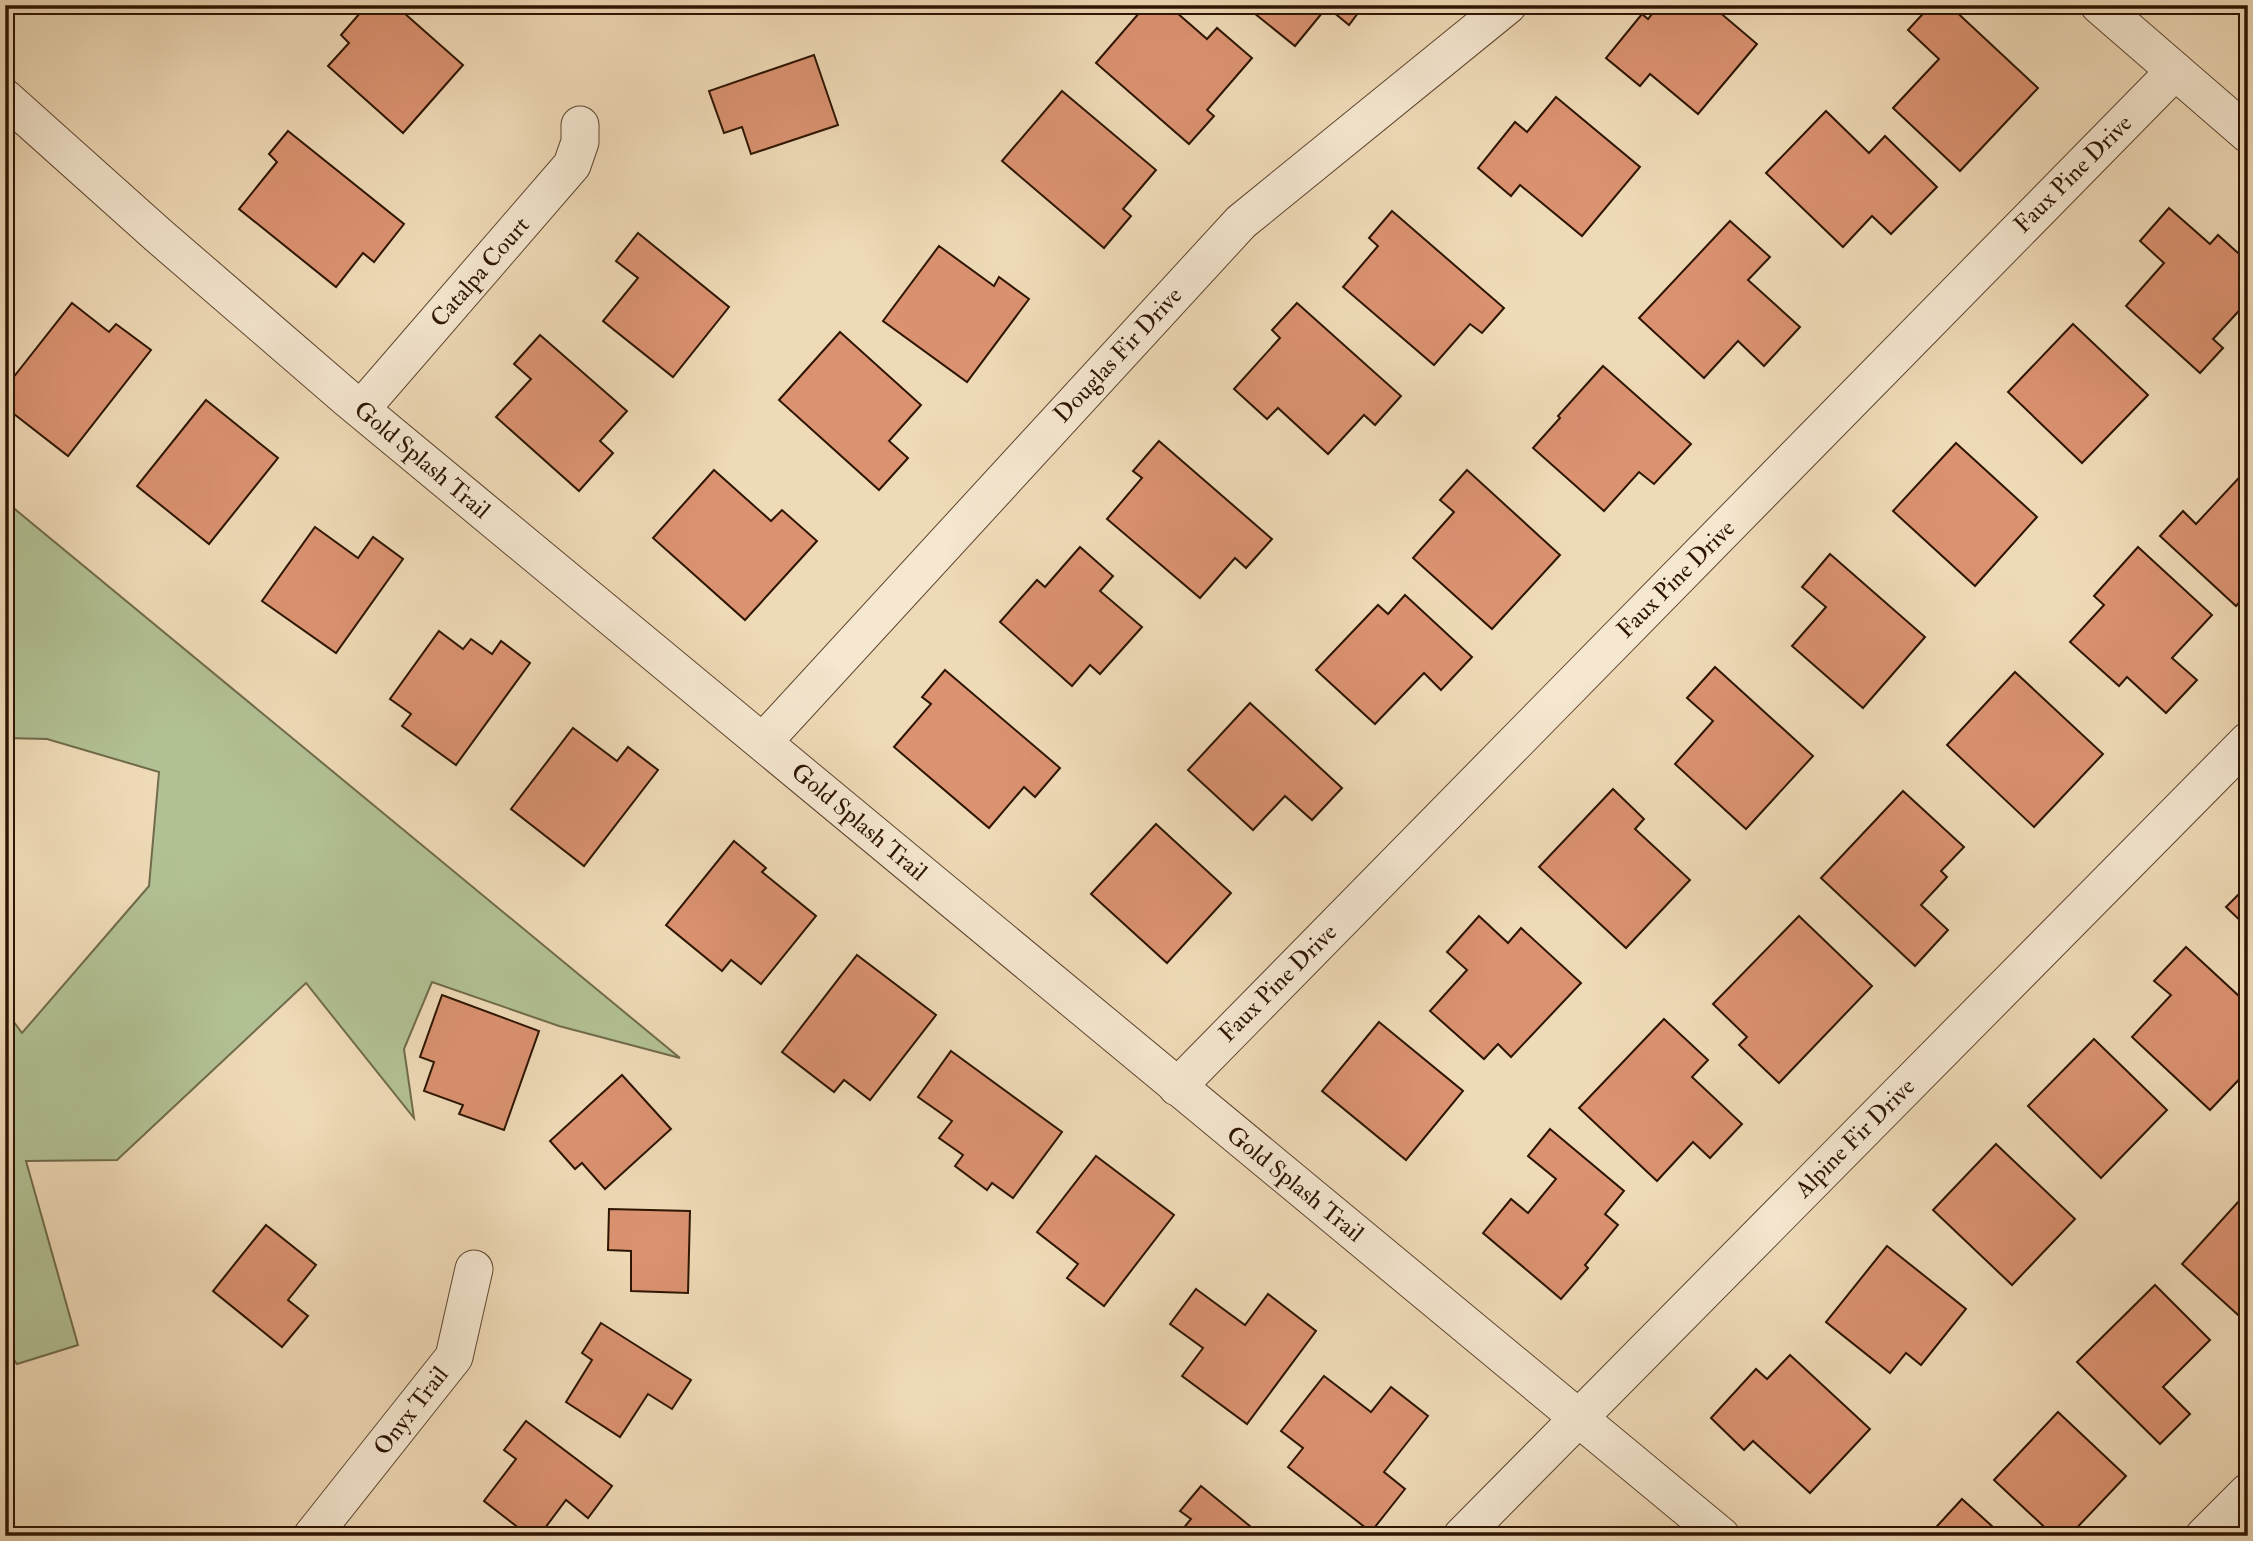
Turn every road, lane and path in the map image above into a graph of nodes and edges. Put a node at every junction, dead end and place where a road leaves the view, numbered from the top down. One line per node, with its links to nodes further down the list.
1 (1508, 5): 9 (street, Douglas Fir Drive)
2 (2099, 5): 3 (street)
3 (2175, 71): 6 (street); 10 (street, Faux Pine Drive)
4 (5, 98): 7 (street, Gold Splash Trail)
5 (580, 125): 7 (street, Catalpa Court)
6 (2248, 134)
7 (361, 409): 9 (street, Gold Splash Trail)
8 (2248, 741): 12 (street, Alpine Fir Drive)
9 (763, 742): 10 (street, Gold Splash Trail)
10 (1177, 1087): 12 (street, Gold Splash Trail)
11 (474, 1269): 14 (street, Onyx Trail)
12 (1578, 1417): 15 (street, Alpine Fir Drive); 16 (street, Gold Splash Trail)
13 (2248, 1492): 17 (street)
14 (312, 1536)
15 (1462, 1536)
16 (1721, 1536)
17 (2204, 1536)

